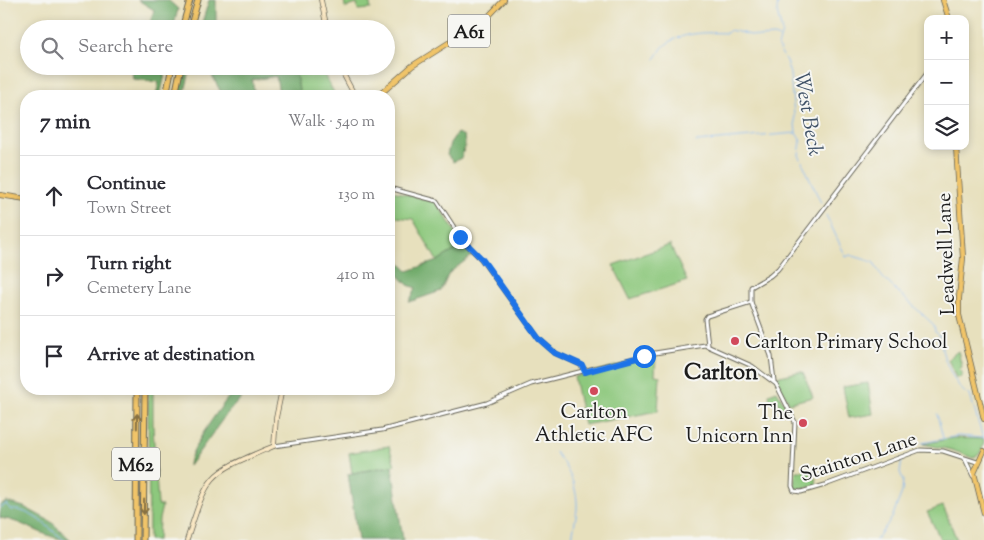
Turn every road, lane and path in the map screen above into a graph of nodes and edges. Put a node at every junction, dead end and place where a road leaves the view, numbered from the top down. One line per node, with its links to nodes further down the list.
1 (190, 0): 7 (highway)
2 (321, 0): 9 (main road)
3 (504, 0): 17 (main road, A61)
4 (943, 0): 6 (main road)
5 (198, 1): 8 (highway)
6 (948, 15)
7 (184, 20)
8 (193, 20)
9 (325, 20)
10 (170, 75): 14 (highway)
11 (179, 75): 15 (highway)
12 (344, 75): 16 (main road)
13 (924, 77): 22 (street)
14 (167, 90)
15 (176, 90)
16 (352, 90)
17 (385, 90)
18 (956, 150): 29 (main road, Leadwell Lane)
19 (395, 190): 24 (street)
20 (0, 195): 21 (main road)
21 (20, 198)
22 (751, 302): 23 (street); 25 (street)
23 (708, 345): 24 (street); 25 (street)
24 (585, 372): 30 (street)
25 (774, 381): 32 (street, Stainton Lane)
26 (137, 395): 36 (highway, M62, one-way to 26)
27 (145, 395): 37 (highway, M62, one-way to 37)
28 (281, 395): 30 (main road)
29 (984, 418)
30 (274, 446): 38 (main road)
31 (984, 451): 33 (main road)
32 (965, 458): 33 (street, Stainton Lane); 34 (street)
33 (977, 462): 34 (main road)
34 (974, 477): 35 (main road)
35 (984, 513)
36 (136, 540)
37 (143, 540)
38 (187, 540)

